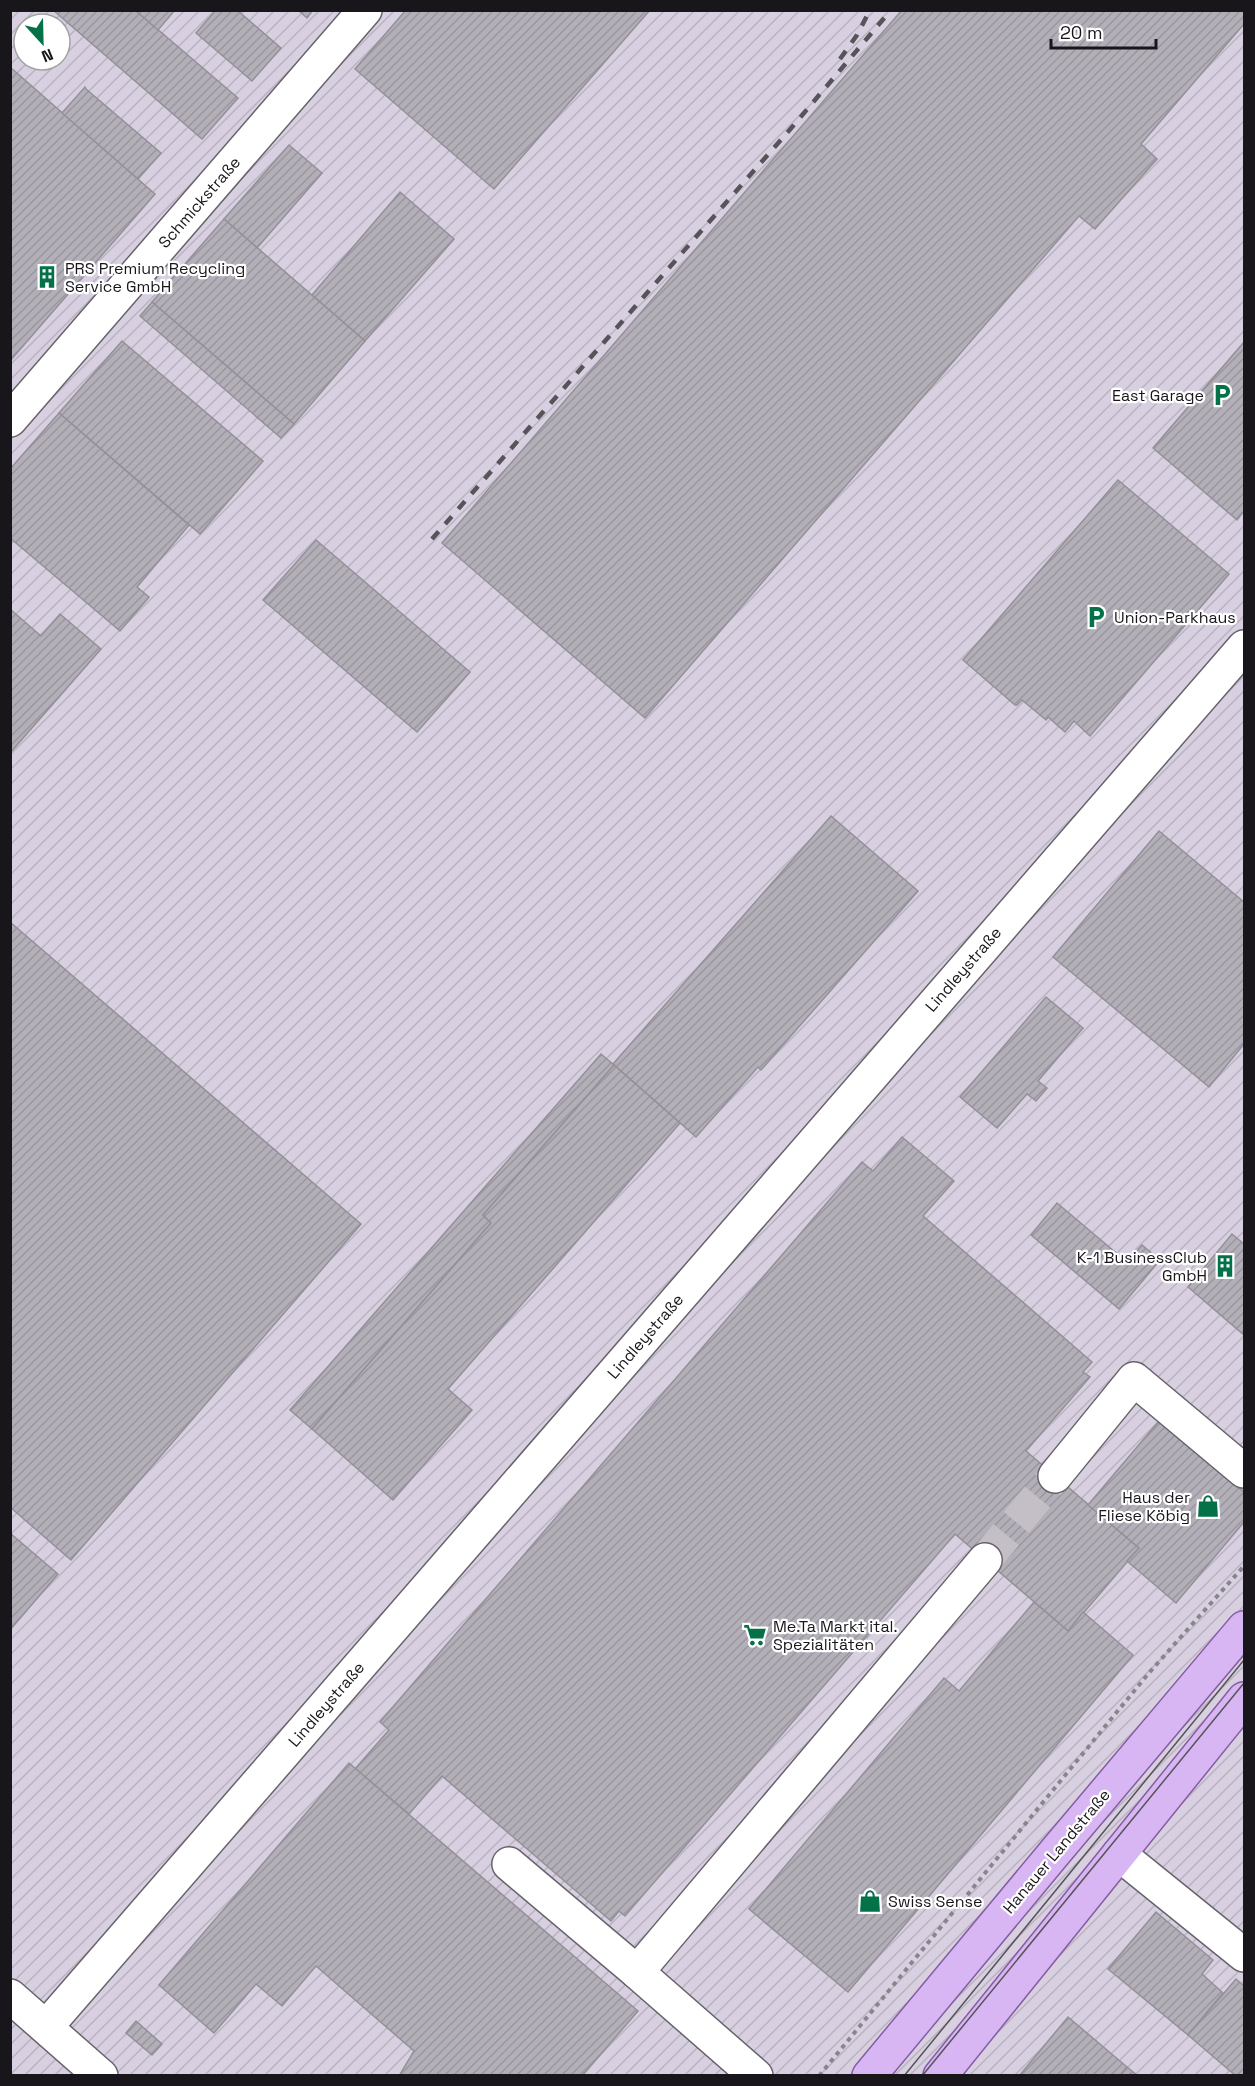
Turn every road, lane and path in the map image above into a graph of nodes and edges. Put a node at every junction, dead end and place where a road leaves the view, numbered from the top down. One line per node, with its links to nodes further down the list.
1 (365, 10): 2 (street, Schmickstraße)
2 (10, 420)
3 (1245, 646): 15 (street, Lindleystraße)
4 (1245, 1471): 5 (street)
5 (1055, 1476)
6 (985, 1560): 13 (street)
7 (1245, 1566): 18 (path)
8 (1245, 1628): 19 (main road, Hanauer Landstraße)
9 (1245, 1699): 10 (main road)
10 (1119, 1854): 12 (street); 20 (main road)
11 (509, 1864): 13 (street)
12 (1245, 1955)
13 (637, 1972): 17 (street)
14 (10, 1996): 15 (street)
15 (46, 2027): 16 (street)
16 (101, 2076)
17 (756, 2076)
18 (819, 2076)
19 (869, 2076)
20 (940, 2076)

